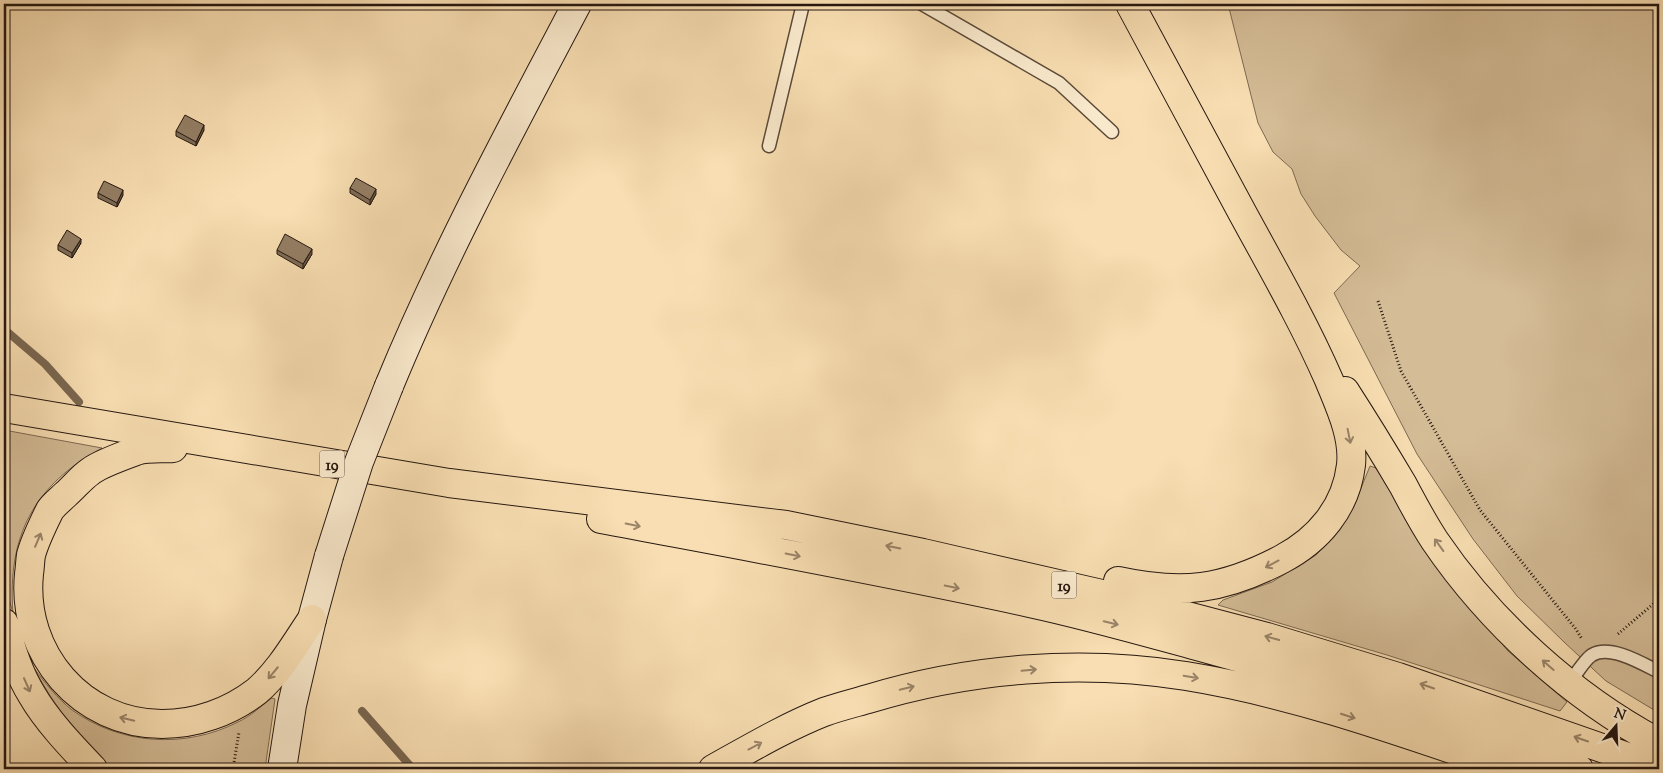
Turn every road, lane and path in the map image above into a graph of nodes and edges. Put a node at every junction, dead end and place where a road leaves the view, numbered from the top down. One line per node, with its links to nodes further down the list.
1 (578, 4): 14 (main road, bridge)
2 (803, 4): 6 (lane)
3 (922, 4): 5 (lane)
4 (1130, 4): 8 (main road)
5 (1112, 132)
6 (769, 146)
7 (1378, 301): 17 (path)
8 (1312, 342): 12 (main road, one-way to 12); 19 (main road, one-way to 8)
9 (4, 408): 10 (main road, 19)
10 (215, 445): 11 (main road, 19); 14 (main road, one-way to 10)
11 (449, 483): 12 (main road, 19, one-way to 11); 28 (main road, 19, one-way to 28)
12 (923, 553): 22 (main road, 19, one-way to 12)
13 (1659, 599): 16 (path)
14 (312, 619): 25 (main road)
15 (4, 623): 23 (main road, one-way to 23)
16 (1606, 651): 17 (lane); 18 (lane)
17 (1592, 655): 19 (lane)
18 (1659, 672)
19 (1569, 684): 21 (main road)
20 (239, 731): 24 (path)
21 (1659, 743)
22 (1659, 768)
23 (93, 769)
24 (233, 769)
25 (282, 769)
26 (713, 769): 27 (main road, one-way to 27)
27 (1510, 769)
28 (1579, 769)

